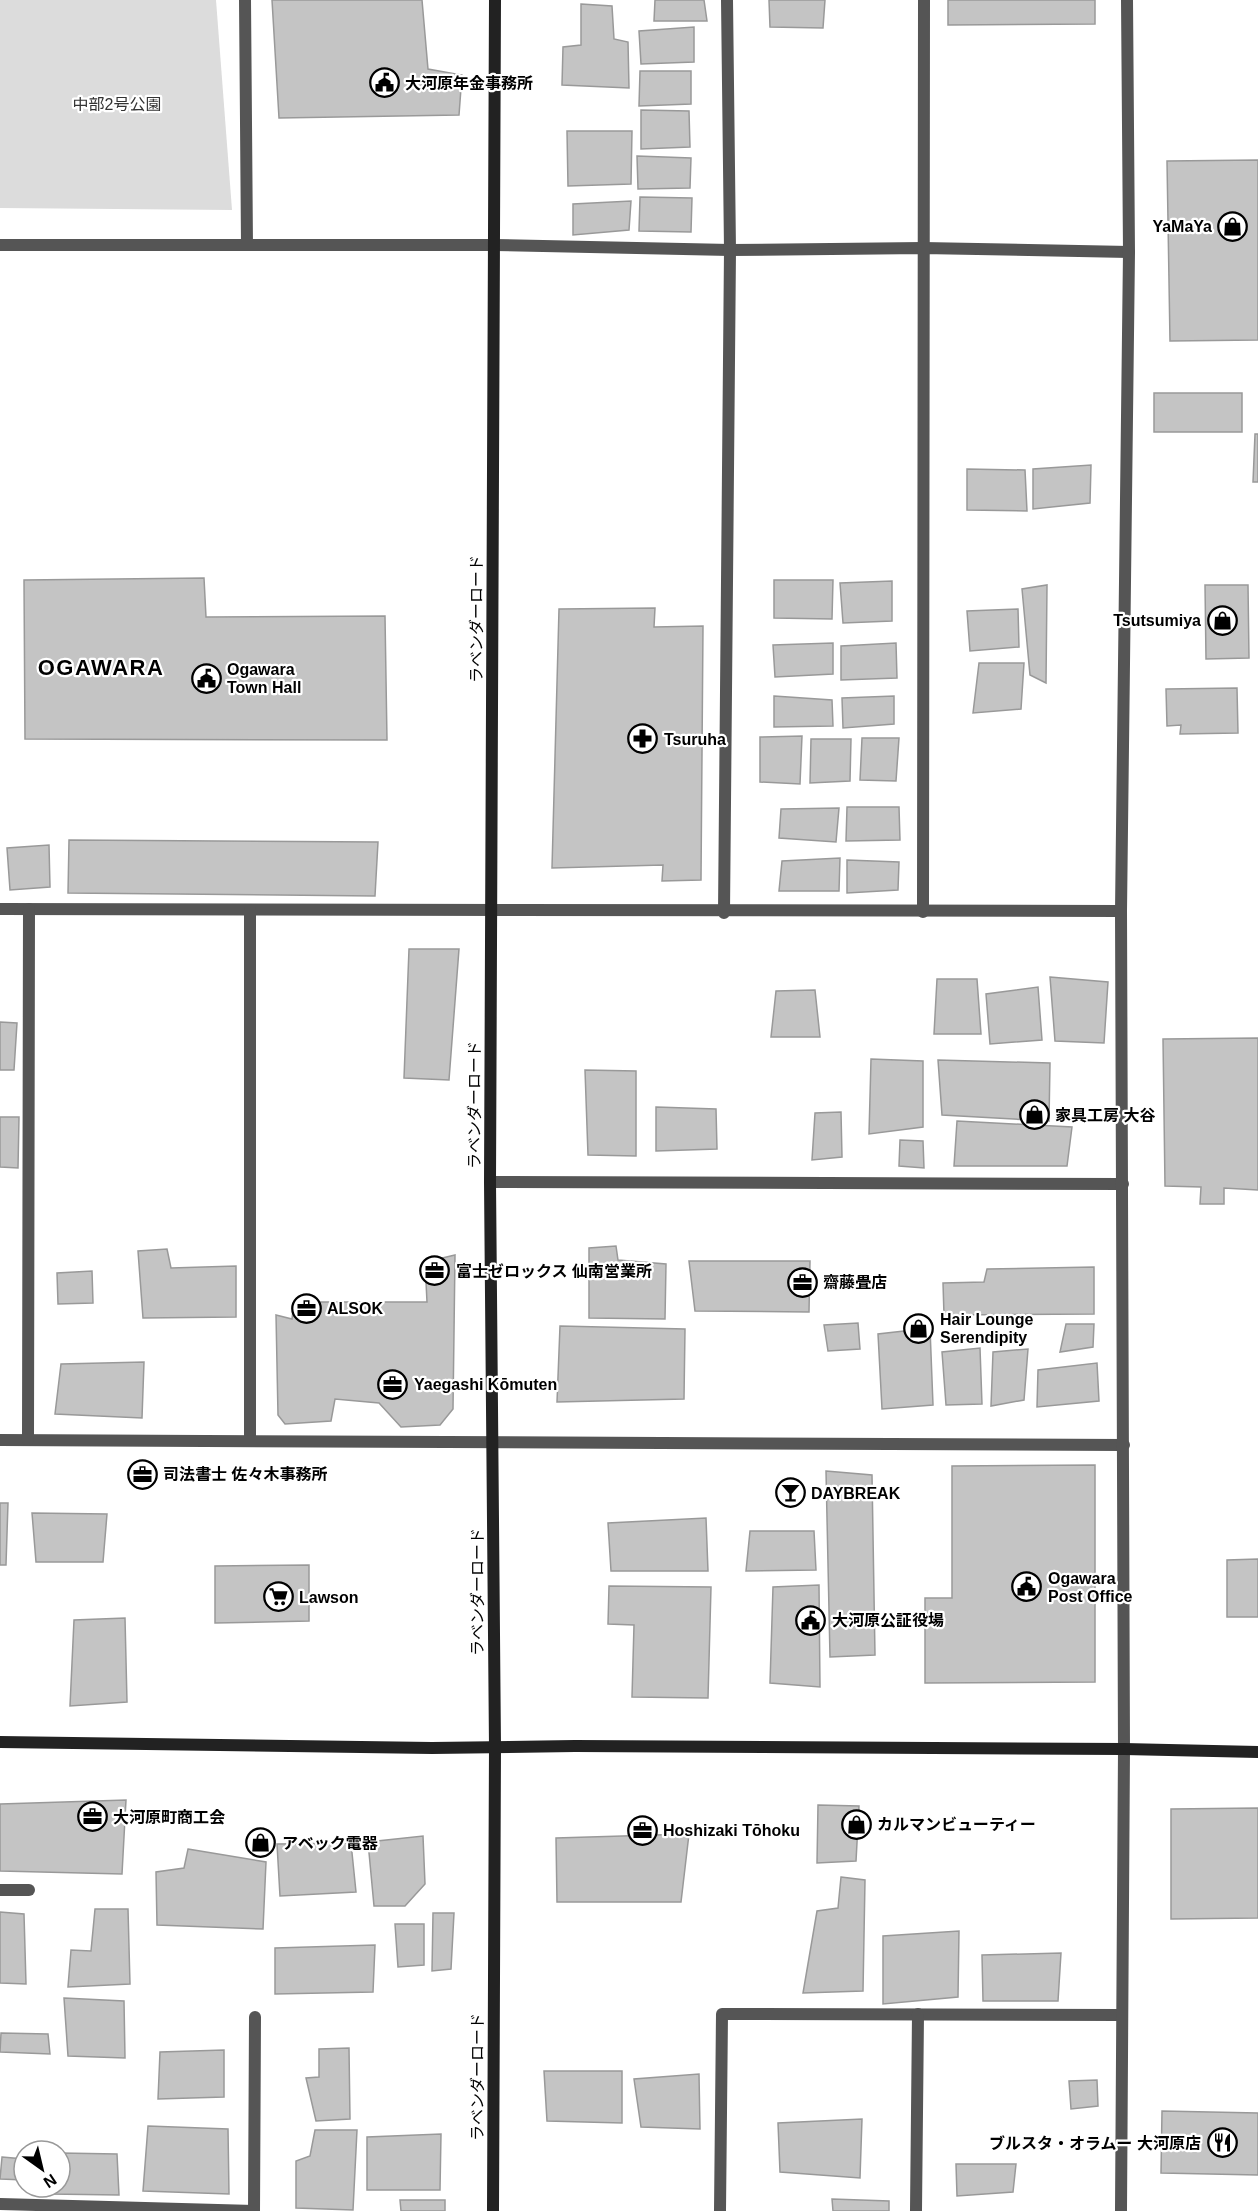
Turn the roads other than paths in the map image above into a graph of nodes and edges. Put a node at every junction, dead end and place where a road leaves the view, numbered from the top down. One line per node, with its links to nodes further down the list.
1 (245, 0): 7 (street)
2 (495, 0): 8 (street, ラベンダーロード)
3 (727, 0): 10 (street)
4 (924, 0): 9 (street)
5 (1127, 0): 11 (street)
6 (0, 245): 7 (street)
7 (247, 245): 8 (street)
8 (494, 245): 10 (street); 15 (street, ラベンダーロード)
9 (923, 248): 10 (street); 11 (street); 17 (street)
10 (730, 250): 18 (street)
11 (1129, 252): 16 (street)
12 (0, 909): 13 (street)
13 (28, 909): 14 (street); 22 (street)
14 (250, 910): 15 (street); 23 (street)
15 (492, 910): 18 (street); 19 (street, ラベンダーロード)
16 (1121, 911): 17 (street); 20 (street)
17 (923, 912): 18 (street)
18 (724, 913)
19 (490, 1182): 20 (street); 24 (street, ラベンダーロード)
20 (1123, 1184): 25 (street)
21 (0, 1440): 22 (street)
22 (28, 1440): 23 (street)
23 (250, 1441): 24 (street)
24 (492, 1442): 25 (street); 27 (street, ラベンダーロード)
25 (1124, 1445): 28 (street)
26 (0, 1742): 27 (street)
27 (495, 1747): 28 (street); 37 (street, ラベンダーロード)
28 (1124, 1749): 29 (street); 33 (street)
29 (1258, 1752)
30 (0, 1890): 31 (street)
31 (29, 1890)
32 (918, 2014): 33 (street); 38 (street); 39 (street)
33 (1121, 2015): 40 (street)
34 (255, 2017): 36 (street)
35 (0, 2204): 36 (street)
36 (254, 2211)
37 (493, 2211)
38 (720, 2211)
39 (916, 2211)
40 (1121, 2211)

